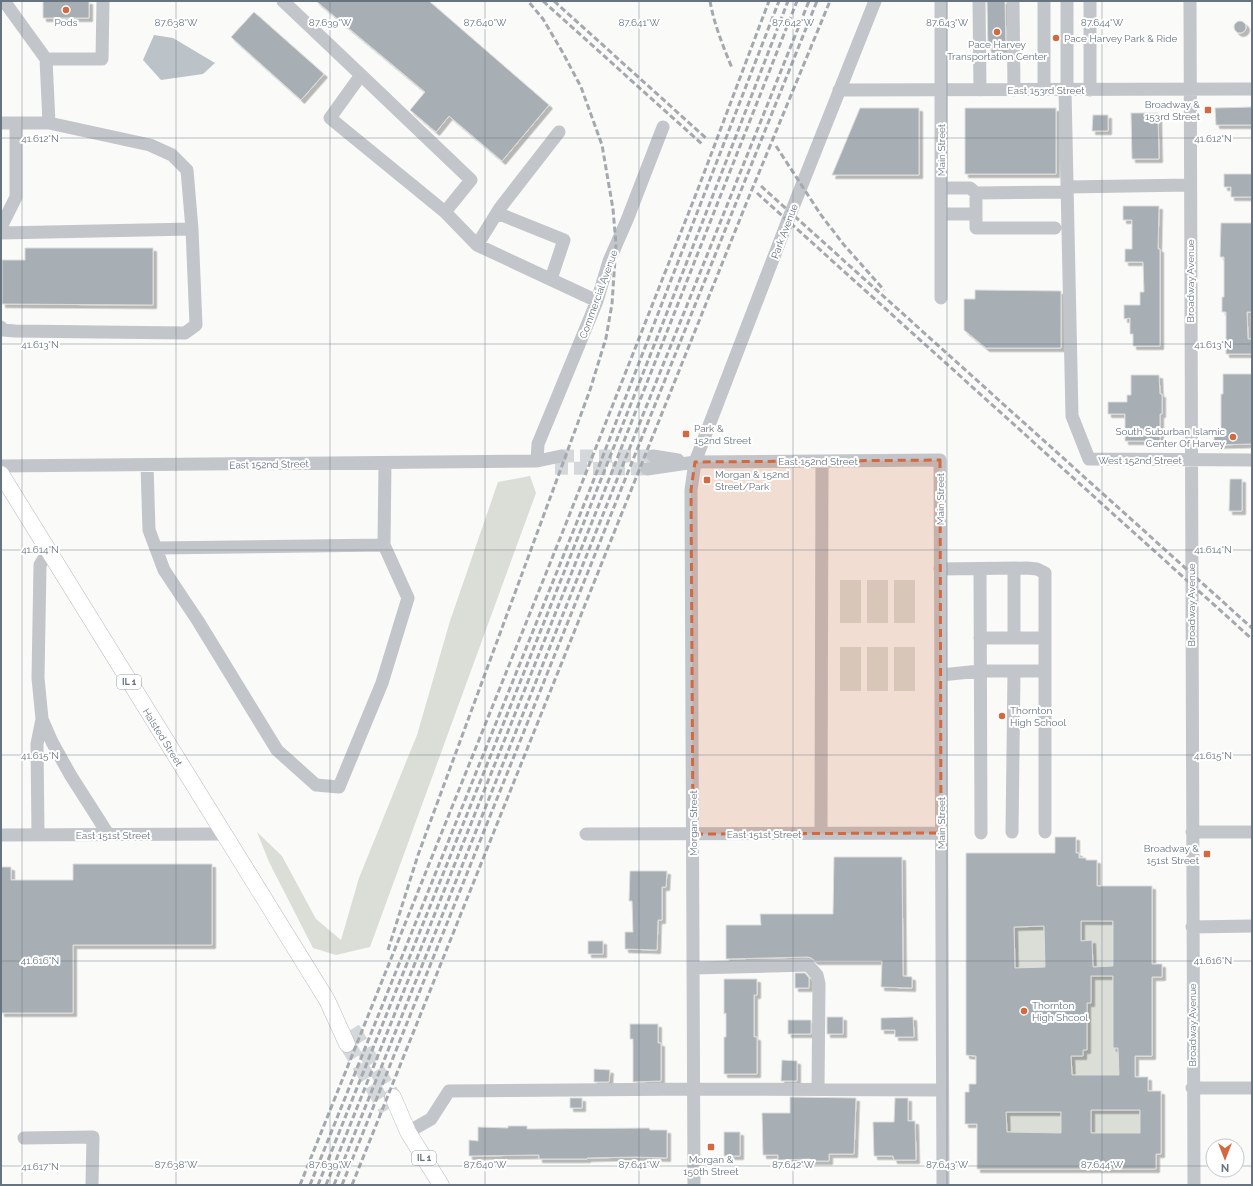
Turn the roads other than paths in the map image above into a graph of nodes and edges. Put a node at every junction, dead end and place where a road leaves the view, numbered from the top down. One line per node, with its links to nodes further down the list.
1 (4, 1): 12 (street)
2 (103, 1): 12 (street)
3 (283, 1): 13 (street)
4 (876, 1): 16 (street, Park Avenue)
5 (941, 1): 17 (street, Main Street)
6 (979, 1): 18 (street)
7 (1014, 1): 19 (street)
8 (1044, 1): 20 (street)
9 (1067, 1): 21 (street)
10 (1090, 1): 22 (street)
11 (1190, 1): 14 (street, Broadway Avenue)
12 (46, 59): 24 (street)
13 (361, 75): 32 (street); 32 (street)
14 (1189, 89): 15 (street, East 153rd Street); 22 (street, East 153rd Street); 28 (street, Broadway Avenue)
15 (1252, 89)
16 (839, 90): 17 (street, East 153rd Street); 52 (street, Park Avenue)
17 (941, 90): 18 (street, East 153rd Street); 29 (street, Main Street)
18 (980, 90): 19 (street, East 153rd Street)
19 (1014, 90): 20 (street, East 153rd Street)
20 (1044, 90): 21 (street, East 153rd Street)
21 (1066, 90): 22 (street, East 153rd Street); 30 (street)
22 (1090, 90)
23 (1, 123): 25 (street)
24 (49, 123): 25 (street); 38 (street)
25 (16, 124): 36 (street)
26 (663, 126): 43 (street, Commercial Avenue)
27 (559, 132): 33 (street)
28 (1190, 185): 30 (street); 48 (street, Broadway Avenue)
29 (941, 188): 31 (street); 34 (street, Main Street)
30 (1067, 190): 31 (street); 48 (street, West 152nd Street)
31 (976, 193): 35 (street)
32 (445, 212): 40 (street)
33 (497, 213): 40 (street); 41 (street)
34 (941, 214): 35 (street); 42 (street, Main Street)
35 (976, 214): 37 (street)
36 (1, 227)
37 (1055, 228)
38 (192, 229): 39 (street); 44 (street)
39 (1, 233)
40 (477, 245): 41 (street)
41 (551, 279): 43 (street)
42 (941, 298)
43 (597, 301): 50 (street, Commercial Avenue)
44 (1, 327)
45 (561, 456): 50 (street, East 152nd Street)
46 (653, 456): 52 (street, East 152nd Street)
47 (940, 460): 51 (street, East 152nd Street); 62 (street, Main Street)
48 (1191, 460): 49 (street); 75 (street, Broadway Avenue)
49 (1252, 460)
50 (537, 461): 53 (street, East 152nd Street); 56 (street, East 152nd Street)
51 (822, 461): 52 (street, East 152nd Street); 77 (street)
52 (695, 462): 57 (street, East 152nd Street); 84 (street, Morgan Street)
53 (385, 463): 54 (street, East 152nd Street); 59 (street)
54 (147, 465): 55 (street, East 152nd Street); 60 (street)
55 (1, 466)
56 (555, 468)
57 (647, 469)
58 (1, 474): 61 (main road, Halsted Street / IL 1)
59 (384, 545): 60 (street); 60 (street)
60 (156, 548)
61 (48, 552): 72 (street); 82 (main road, Halsted Street / IL 1)
62 (940, 569): 63 (street); 71 (street, Main Street)
63 (980, 569): 64 (street); 65 (street)
64 (1014, 569): 66 (street); 67 (street)
65 (980, 638): 66 (street); 68 (street)
66 (1014, 638): 67 (street)
67 (1045, 638): 70 (street)
68 (980, 671): 69 (street); 71 (street); 79 (street)
69 (1014, 671): 70 (street); 73 (street)
70 (1045, 672): 74 (street)
71 (941, 675): 78 (street, Main Street)
72 (42, 719): 80 (street); 81 (street)
73 (1012, 832)
74 (1045, 832)
75 (1192, 832): 76 (street); 87 (street, Broadway Avenue)
76 (1252, 832)
77 (821, 833): 78 (street, East 151st Street); 84 (street, East 151st Street)
78 (942, 833): 94 (street, Main Street)
79 (981, 833)
80 (38, 834): 81 (street, East 151st Street); 85 (street, East 151st Street)
81 (108, 834): 82 (street, East 151st Street)
82 (224, 834): 89 (main road, Halsted Street / IL 1)
83 (586, 834): 84 (street, East 151st Street)
84 (693, 834): 88 (street, Morgan Street)
85 (1, 835)
86 (1252, 926): 87 (street)
87 (1192, 927): 90 (street, Broadway Avenue)
88 (694, 968): 92 (street, Morgan Street); 93 (street)
89 (349, 1036)
90 (1192, 1088): 91 (street); 102 (street, Broadway Avenue)
91 (1252, 1088)
92 (694, 1089): 93 (street); 96 (street); 100 (street, Morgan Street)
93 (818, 1089): 94 (street)
94 (942, 1090): 101 (street, Main Street)
95 (390, 1103): 96 (main road, IL 1)
96 (408, 1132): 99 (main road, IL 1)
97 (24, 1138): 98 (street)
98 (92, 1185)
99 (441, 1185)
100 (694, 1185)
101 (943, 1185)
102 (1194, 1185)

